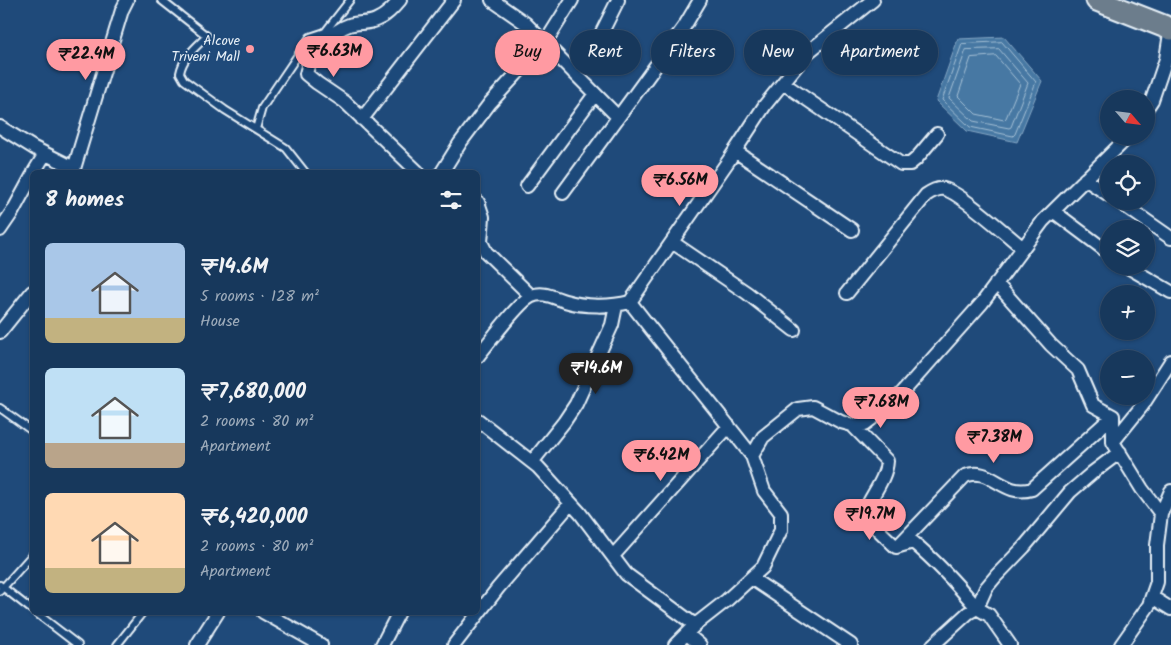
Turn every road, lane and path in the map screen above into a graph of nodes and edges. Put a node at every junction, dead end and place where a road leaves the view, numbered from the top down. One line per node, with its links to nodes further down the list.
1 (127, 0): 33 (street)
2 (161, 0): 26 (lane)
3 (350, 0): 26 (lane)
4 (400, 0): 24 (street)
5 (454, 0): 24 (street)
6 (492, 0): 13 (street)
7 (572, 0): 14 (street)
8 (618, 0): 15 (street)
9 (700, 0): 23 (street)
10 (873, 0): 20 (street)
11 (1097, 0): 12 (main road)
12 (1171, 29): 21 (street)
13 (532, 30)
14 (553, 30)
15 (603, 30)
16 (560, 59): 17 (street)
17 (570, 70)
18 (516, 75): 31 (street)
19 (575, 75): 22 (street)
20 (783, 83): 27 (street); 29 (street)
21 (1155, 91)
22 (595, 94): 23 (street); 40 (street)
23 (618, 117): 42 (street)
24 (362, 119): 35 (street)
25 (0, 127): 30 (street)
26 (256, 128): 34 (lane)
27 (937, 134)
28 (1120, 145): 38 (street)
29 (735, 150): 47 (street); 49 (street)
30 (44, 154): 32 (street); 33 (street)
31 (449, 161): 36 (street); 37 (street)
32 (35, 170)
33 (74, 170)
34 (303, 170)
35 (416, 170)
36 (443, 170)
37 (456, 170)
38 (1085, 179): 41 (street); 45 (street)
39 (30, 180): 46 (street)
40 (527, 186)
41 (1100, 189)
42 (563, 193)
43 (480, 208): 57 (street)
44 (1131, 210): 48 (street)
45 (1053, 211): 50 (street); 51 (street)
46 (0, 230)
47 (852, 230)
48 (1171, 238)
49 (672, 242): 58 (street); 60 (street)
50 (1100, 246)
51 (1023, 248): 53 (street); 55 (street)
52 (1142, 275): 54 (street)
53 (996, 283): 65 (street); 67 (street)
54 (1171, 292)
55 (847, 293)
56 (30, 294): 61 (street)
57 (531, 296): 59 (street); 62 (street)
58 (630, 302): 59 (street); 68 (street)
59 (616, 306): 72 (street)
60 (794, 330)
61 (0, 332)
62 (480, 354)
63 (1171, 360): 70 (street)
64 (0, 408): 69 (lane)
65 (1113, 416): 70 (street); 76 (street)
66 (480, 422): 72 (street)
67 (852, 425): 71 (street); 76 (street)
68 (729, 426): 71 (street); 77 (street)
69 (30, 429)
70 (1117, 447): 75 (street); 83 (street)
71 (752, 456): 79 (street)
72 (532, 462): 74 (street)
73 (1171, 491): 75 (street)
74 (570, 502): 77 (street); 85 (street)
75 (1161, 514): 81 (street)
76 (896, 547): 83 (street)
77 (613, 556): 92 (street)
78 (30, 557): 80 (lane)
79 (751, 578): 92 (street); 101 (street)
80 (1, 588): 82 (lane)
81 (1152, 597): 84 (street); 104 (street)
82 (30, 608)
83 (977, 608): 102 (street); 103 (street)
84 (1171, 609)
85 (480, 611)
86 (39, 615): 93 (lane)
87 (141, 615): 94 (lane)
88 (216, 615): 95 (street)
89 (268, 615): 96 (street)
90 (397, 615): 97 (street)
91 (477, 615): 98 (street)
92 (691, 629): 99 (street); 100 (street)
93 (78, 645)
94 (117, 645)
95 (197, 645)
96 (321, 645)
97 (382, 645)
98 (454, 645)
99 (675, 645)
100 (700, 645)
101 (851, 645)
102 (933, 645)
103 (1010, 645)
104 (1121, 645)

